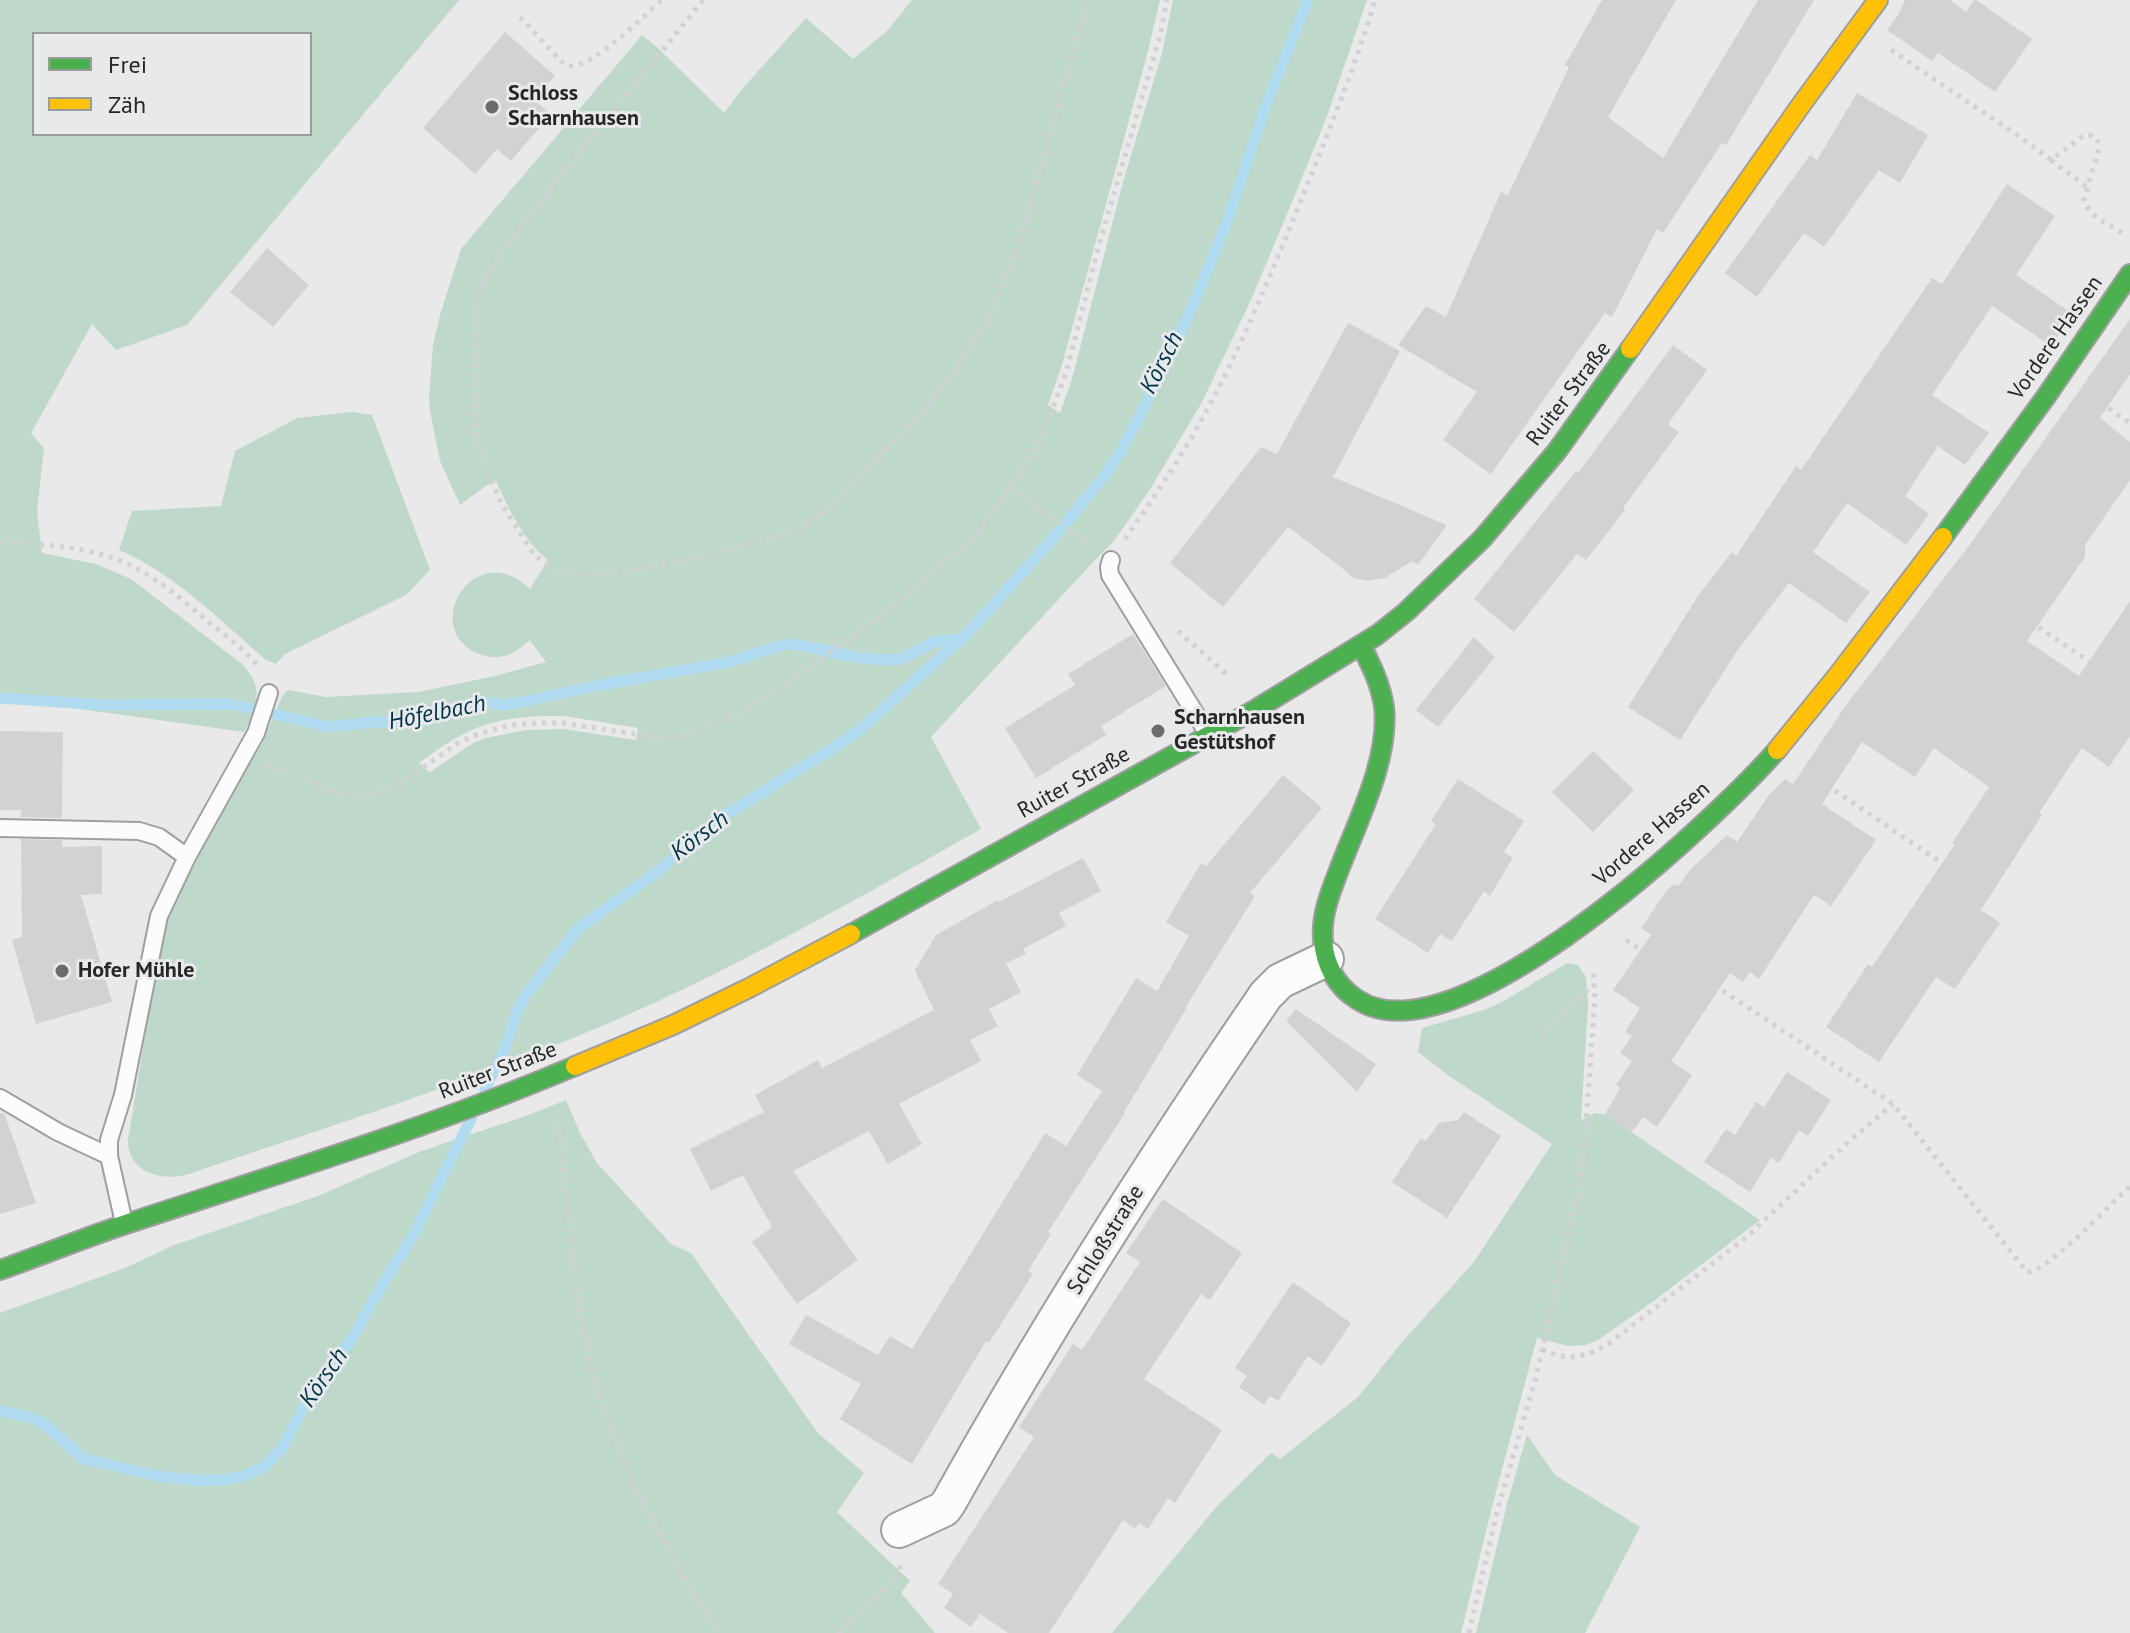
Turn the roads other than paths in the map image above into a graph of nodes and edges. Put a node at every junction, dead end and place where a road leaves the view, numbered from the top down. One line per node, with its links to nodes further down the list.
1 (1878, 0): 4 (main road, Ruiter Straße)
2 (2130, 274): 9 (main road, Vordere Hassen)
3 (1111, 560): 6 (lane)
4 (1361, 645): 6 (main road, Ruiter Straße); 9 (main road, Vordere Hassen)
5 (268, 684): 8 (lane)
6 (1209, 735): 12 (main road, Ruiter Straße)
7 (0, 828): 8 (lane)
8 (187, 857): 11 (lane)
9 (1326, 959): 14 (street, Schloßstraße)
10 (0, 1098): 11 (lane)
11 (109, 1156): 12 (lane)
12 (124, 1225): 13 (main road, Ruiter Straße)
13 (0, 1270)
14 (899, 1530)

